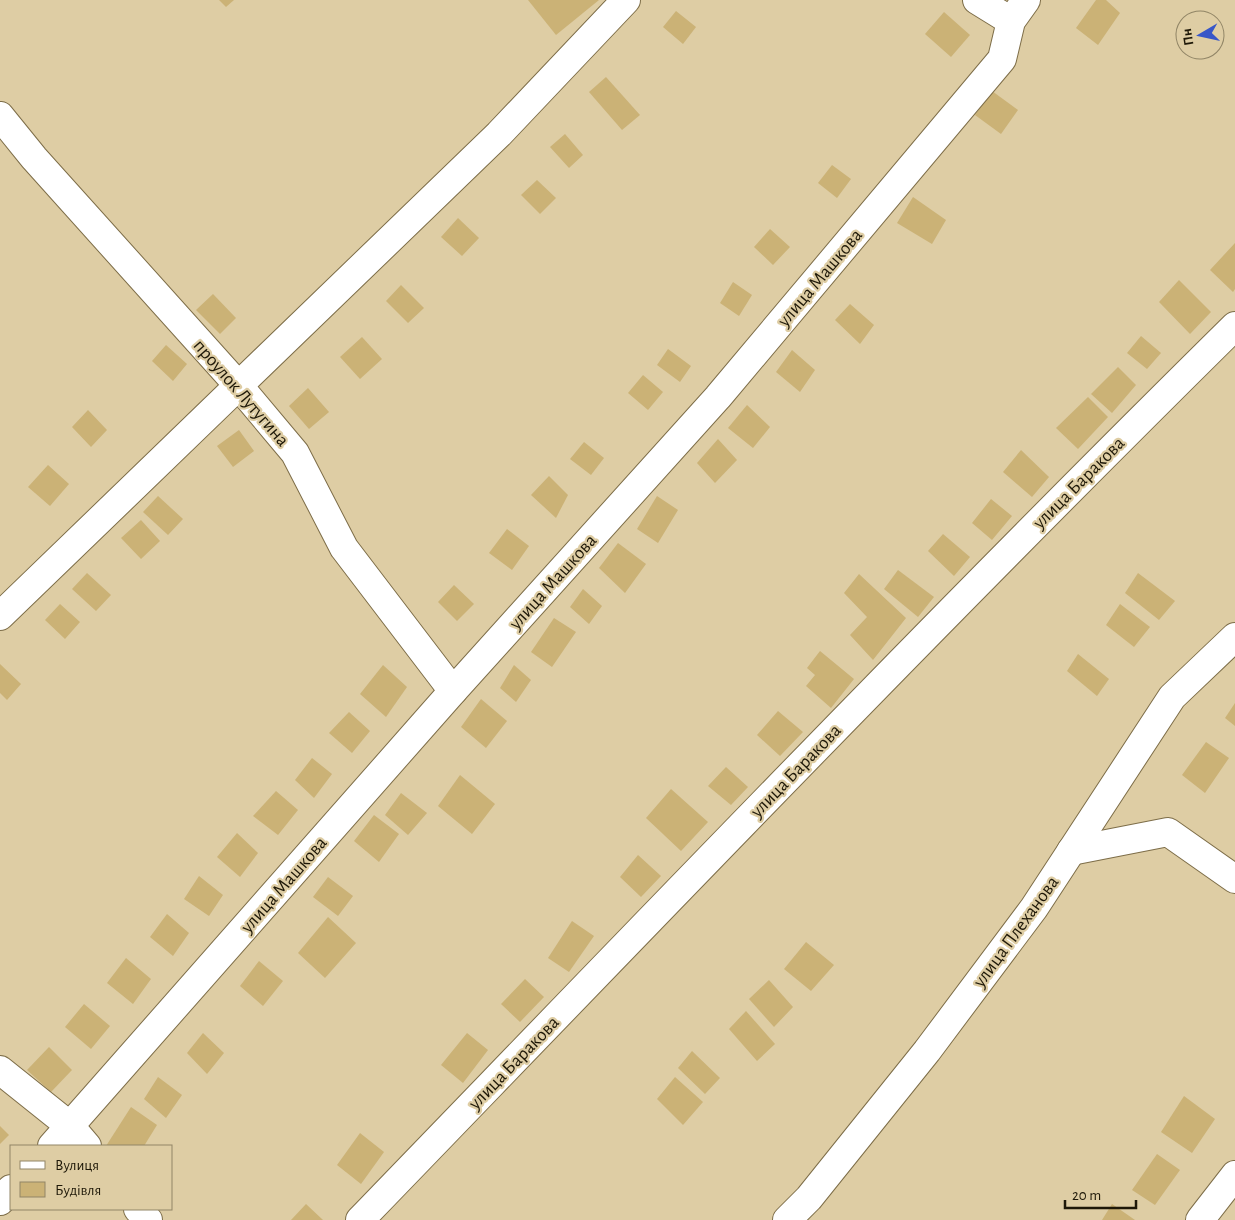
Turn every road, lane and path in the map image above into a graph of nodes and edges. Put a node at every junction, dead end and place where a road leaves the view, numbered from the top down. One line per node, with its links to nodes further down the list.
1 (626, 0): 6 (street)
2 (977, 0): 3 (street)
3 (1018, 10): 9 (street, улица Машкова)
4 (0, 116): 6 (street, проулок Лутугина)
5 (1235, 326): 20 (street, улица Баракова)
6 (238, 385): 7 (street); 9 (street, проулок Лутугина)
7 (0, 616)
8 (1235, 637): 10 (street, улица Плеханова)
9 (453, 690): 13 (street, улица Машкова)
10 (1071, 851): 11 (street); 21 (street, улица Плеханова)
11 (1235, 879)
12 (0, 1070): 13 (street)
13 (79, 1136): 14 (street, улица Машкова)
14 (55, 1145)
15 (1235, 1176): 22 (street)
16 (10, 1190): 17 (street)
17 (0, 1201)
18 (139, 1210): 19 (street)
19 (148, 1220)
20 (360, 1220)
21 (787, 1220)
22 (1200, 1220)

